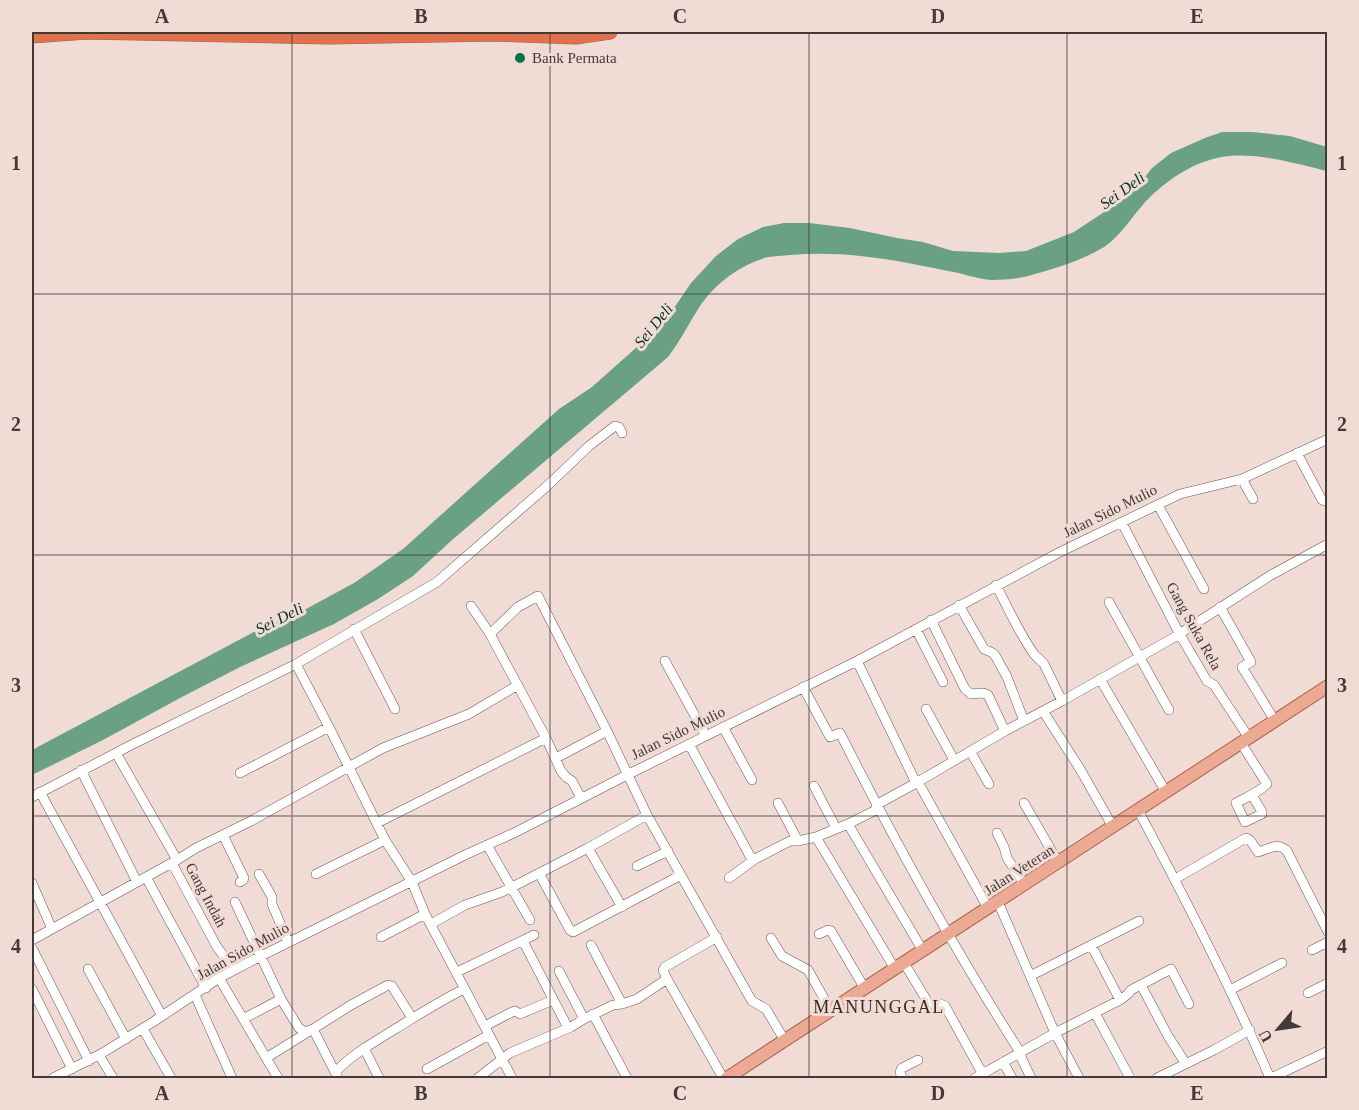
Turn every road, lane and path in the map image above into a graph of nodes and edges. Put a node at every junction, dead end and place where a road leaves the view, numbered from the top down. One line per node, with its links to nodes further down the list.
1 (610, 32): 2 (highway)
2 (358, 34): 3 (highway)
3 (32, 36)
4 (622, 434): 20 (street)
5 (1328, 439): 6 (street, Jalan Sido Mulio)
6 (1297, 453): 7 (street, Jalan Sido Mulio); 9 (street)
7 (1242, 479): 8 (street); 10 (street, Jalan Sido Mulio)
8 (1252, 500)
9 (1328, 502)
10 (1158, 505): 11 (street, Jalan Sido Mulio); 14 (street)
11 (1122, 523): 13 (street, Jalan Sido Mulio); 22 (street, Gang Suka Rela)
12 (1328, 544): 18 (street)
13 (996, 585): 16 (street, Jalan Sido Mulio); 33 (street)
14 (1204, 589)
15 (1109, 602): 24 (street)
16 (959, 605): 19 (street, Jalan Sido Mulio); 38 (street)
17 (471, 606): 23 (street)
18 (1220, 607): 22 (street); 39 (street)
19 (931, 620): 21 (street, Jalan Sido Mulio); 43 (street)
20 (354, 629): 27 (street); 35 (street)
21 (916, 629): 26 (street, Jalan Sido Mulio); 29 (street)
22 (1179, 633): 24 (street); 46 (street, Gang Suka Rela)
23 (490, 634): 30 (street); 42 (street)
24 (1139, 656): 28 (street); 36 (street)
25 (665, 660): 44 (street)
26 (857, 661): 32 (street, Jalan Sido Mulio); 57 (street)
27 (296, 664): 40 (street); 49 (street)
28 (1100, 679): 33 (street); 60 (street)
29 (943, 682)
30 (518, 685): 45 (street); 52 (street)
31 (1328, 686): 39 (main road, Jalan Veteran)
32 (803, 687): 41 (street, Jalan Sido Mulio); 66 (street)
33 (1062, 701): 37 (street)
34 (926, 708): 51 (street)
35 (396, 709)
36 (1169, 710)
37 (1044, 711): 38 (street); 71 (street)
38 (1024, 720): 43 (street)
39 (1275, 721): 46 (main road, Jalan Veteran)
40 (329, 727): 52 (street); 54 (street)
41 (723, 727): 44 (street, Jalan Sido Mulio); 56 (street)
42 (607, 731): 50 (street); 55 (street)
43 (1005, 731): 48 (street)
44 (706, 736): 47 (street, Jalan Sido Mulio)
45 (546, 738): 50 (street); 69 (street)
46 (1245, 740): 60 (main road, Jalan Veteran); 62 (street, Gang Suka Rela)
47 (689, 744): 55 (street, Jalan Sido Mulio); 81 (street)
48 (970, 751): 51 (street); 58 (street)
49 (116, 753): 53 (street); 82 (street, Gang Indah)
50 (556, 758): 63 (street)
51 (954, 760): 57 (street)
52 (348, 768): 69 (street); 74 (street)
53 (81, 770): 61 (street); 90 (street)
54 (240, 773)
55 (627, 775): 63 (street, Jalan Sido Mulio); 68 (street)
56 (752, 780)
57 (917, 782): 66 (street); 99 (street)
58 (989, 784)
59 (814, 786): 72 (street)
60 (1166, 792): 67 (main road, Jalan Veteran)
61 (36, 794): 97 (street)
62 (1252, 795)
63 (581, 798): 78 (street, Jalan Sido Mulio)
64 (1024, 802): 83 (street)
65 (778, 803): 77 (street)
66 (877, 807): 70 (street); 108 (street)
67 (1138, 810): 71 (main road, Jalan Veteran); 91 (street)
68 (647, 815): 79 (street); 80 (street)
69 (377, 823): 76 (street)
70 (848, 824): 72 (street); 121 (street)
71 (1113, 826): 83 (main road, Jalan Veteran)
72 (836, 828): 75 (street)
73 (997, 833): 95 (street)
74 (223, 835): 82 (street); 92 (street)
75 (816, 837): 77 (street); 124 (street)
76 (385, 840): 87 (street); 93 (street)
77 (798, 842): 81 (street)
78 (487, 845): 93 (street, Jalan Sido Mulio); 96 (street)
79 (588, 848): 85 (street); 100 (street)
80 (669, 851): 84 (street); 88 (street)
81 (755, 859): 89 (street)
82 (175, 862): 90 (street); 126 (street, Gang Indah)
83 (1058, 862): 95 (main road, Jalan Veteran)
84 (637, 866)
85 (539, 873): 96 (street); 100 (street)
86 (259, 874): 115 (street)
87 (316, 874)
88 (681, 875): 100 (street); 111 (street)
89 (729, 878)
90 (142, 879): 97 (street); 134 (street)
91 (1175, 879): 106 (street); 138 (street)
92 (240, 882)
93 (412, 882): 101 (street); 115 (street, Jalan Sido Mulio)
94 (32, 883): 105 (street)
95 (1024, 884): 99 (main road, Jalan Veteran)
96 (510, 887): 102 (street); 104 (street)
97 (100, 902): 105 (street); 149 (street)
98 (236, 902): 122 (street)
99 (993, 905): 108 (main road, Jalan Veteran); 129 (street)
100 (622, 907)
101 (426, 914): 104 (street); 110 (street)
102 (530, 920)
103 (1139, 921): 118 (street)
104 (431, 924): 128 (street)
105 (52, 929): 113 (street)
106 (1328, 932)
107 (819, 934): 137 (street)
108 (948, 934): 121 (main road, Jalan Veteran); 163 (street)
109 (534, 935): 114 (street)
110 (381, 937)
111 (717, 937): 131 (street); 160 (street)
112 (771, 938): 146 (street)
113 (32, 940)
114 (523, 941): 128 (street); 142 (street)
115 (288, 942): 122 (street, Jalan Sido Mulio)
116 (1328, 942): 120 (street)
117 (591, 945): 144 (street)
118 (1091, 945): 129 (street); 143 (street)
119 (32, 948): 168 (street)
120 (1312, 950)
121 (923, 951): 124 (main road, Jalan Veteran)
122 (261, 956): 126 (street, Jalan Sido Mulio); 141 (street)
123 (1282, 963): 138 (street)
124 (899, 966): 137 (main road, Jalan Veteran); 174 (street)
125 (88, 969): 159 (street)
126 (234, 970): 130 (street, Jalan Sido Mulio)
127 (560, 971): 150 (street)
128 (457, 972): 136 (street)
129 (1030, 976): 158 (street)
130 (219, 978): 134 (street, Jalan Sido Mulio); 152 (street)
131 (667, 979): 144 (street); 184 (street)
132 (1328, 983): 139 (street)
133 (1142, 985): 143 (street); 145 (street); 170 (street)
134 (206, 988): 140 (street, Jalan Sido Mulio)
135 (32, 989): 172 (street)
136 (464, 989): 151 (street); 157 (street)
137 (865, 989): 146 (main road, Jalan Veteran)
138 (1230, 990): 156 (street)
139 (1308, 993)
140 (195, 995): 149 (street, Jalan Sido Mulio); 178 (street)
141 (281, 999): 152 (street); 155 (street)
142 (553, 1000): 154 (street); 157 (street)
143 (1117, 1001): 147 (street); 148 (street)
144 (622, 1004): 150 (street)
145 (1189, 1004)
146 (831, 1011): 160 (main road, Jalan Veteran)
147 (1095, 1014): 158 (street); 189 (street)
148 (1119, 1014)
149 (162, 1016): 153 (street, Jalan Sido Mulio)
150 (589, 1016): 154 (street); 183 (street)
151 (412, 1018): 155 (street); 161 (street)
152 (243, 1019): 165 (street)
153 (143, 1029): 159 (street, Jalan Sido Mulio); 177 (street)
154 (568, 1029): 166 (street)
155 (311, 1030): 165 (street); 173 (street)
156 (1250, 1030): 170 (street); 191 (street)
157 (487, 1031): 166 (street); 171 (street)
158 (1055, 1033): 163 (street); 188 (street)
159 (126, 1039): 164 (street, Jalan Sido Mulio)
160 (785, 1041): 184 (main road, Jalan Veteran)
161 (364, 1048): 173 (street); 180 (street)
162 (1328, 1051): 191 (street)
163 (1019, 1052): 169 (street); 187 (street)
164 (99, 1055): 168 (street, Jalan Sido Mulio); 176 (street)
165 (266, 1058): 179 (street)
166 (502, 1060): 181 (street); 182 (street)
167 (918, 1060): 185 (street)
168 (89, 1061): 172 (street, Jalan Sido Mulio)
169 (1003, 1062): 174 (street); 186 (street)
170 (1186, 1064): 190 (street)
171 (427, 1069)
172 (70, 1073): 175 (street, Jalan Sido Mulio)
173 (337, 1075)
174 (981, 1077)
175 (53, 1078)
176 (113, 1078)
177 (171, 1078)
178 (232, 1078)
179 (278, 1078)
180 (379, 1078)
181 (478, 1078)
182 (512, 1078)
183 (627, 1078)
184 (725, 1078)
185 (902, 1078)
186 (1012, 1078)
187 (1031, 1078)
188 (1079, 1078)
189 (1130, 1078)
190 (1157, 1078)
191 (1271, 1078)

